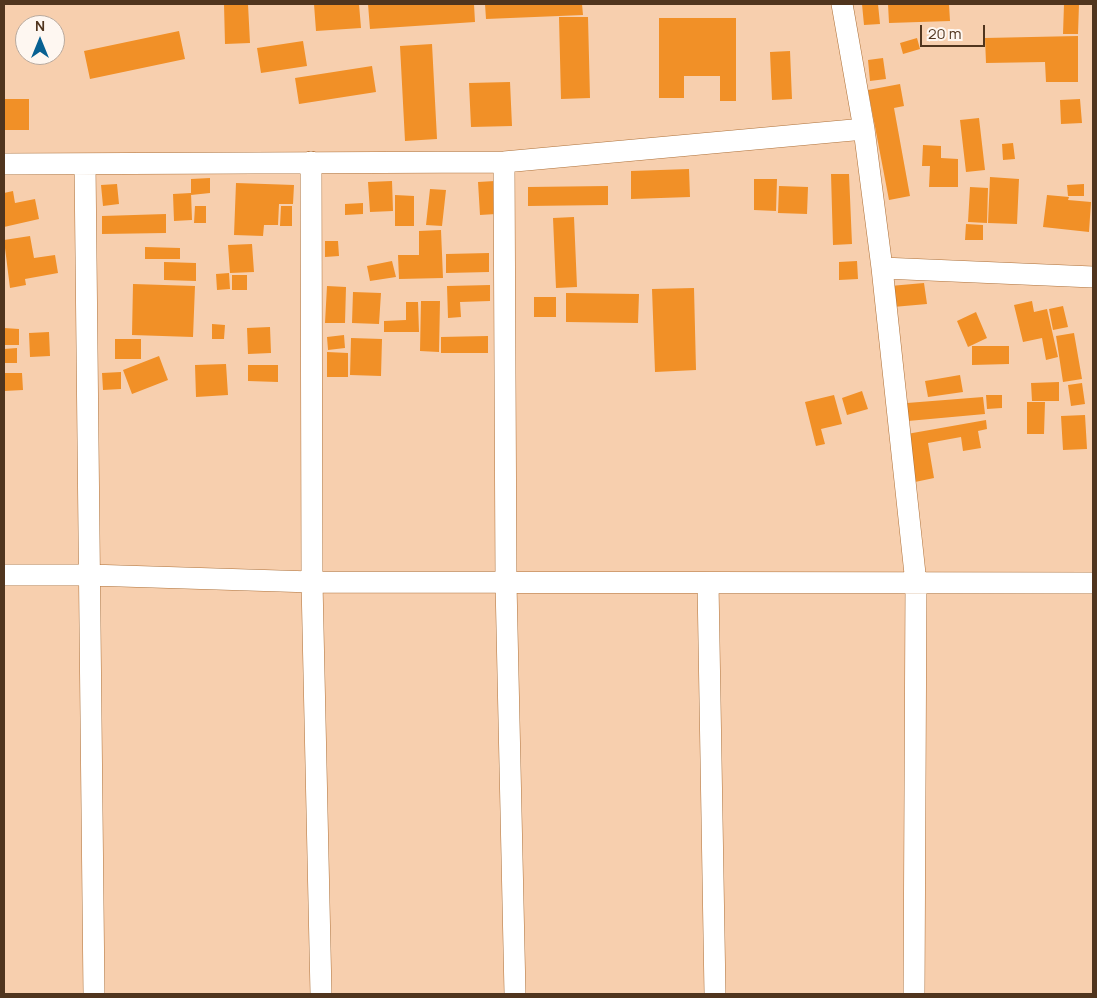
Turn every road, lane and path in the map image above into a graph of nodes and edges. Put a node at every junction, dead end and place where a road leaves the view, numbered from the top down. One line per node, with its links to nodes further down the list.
1 (842, 4): 2 (street)
2 (864, 129): 4 (street); 7 (street)
3 (311, 162): 4 (street); 6 (street); 11 (street)
4 (504, 162): 12 (street)
5 (4, 164): 6 (street)
6 (85, 164): 10 (street)
7 (882, 268): 8 (street); 14 (street)
8 (1093, 277)
9 (4, 575): 10 (street)
10 (89, 575): 11 (street); 16 (street)
11 (312, 582): 12 (street); 17 (street)
12 (506, 583): 13 (street); 18 (street)
13 (708, 583): 14 (street); 19 (street)
14 (916, 583): 15 (street); 20 (street)
15 (1093, 583)
16 (94, 994)
17 (321, 994)
18 (516, 994)
19 (715, 994)
20 (914, 994)

